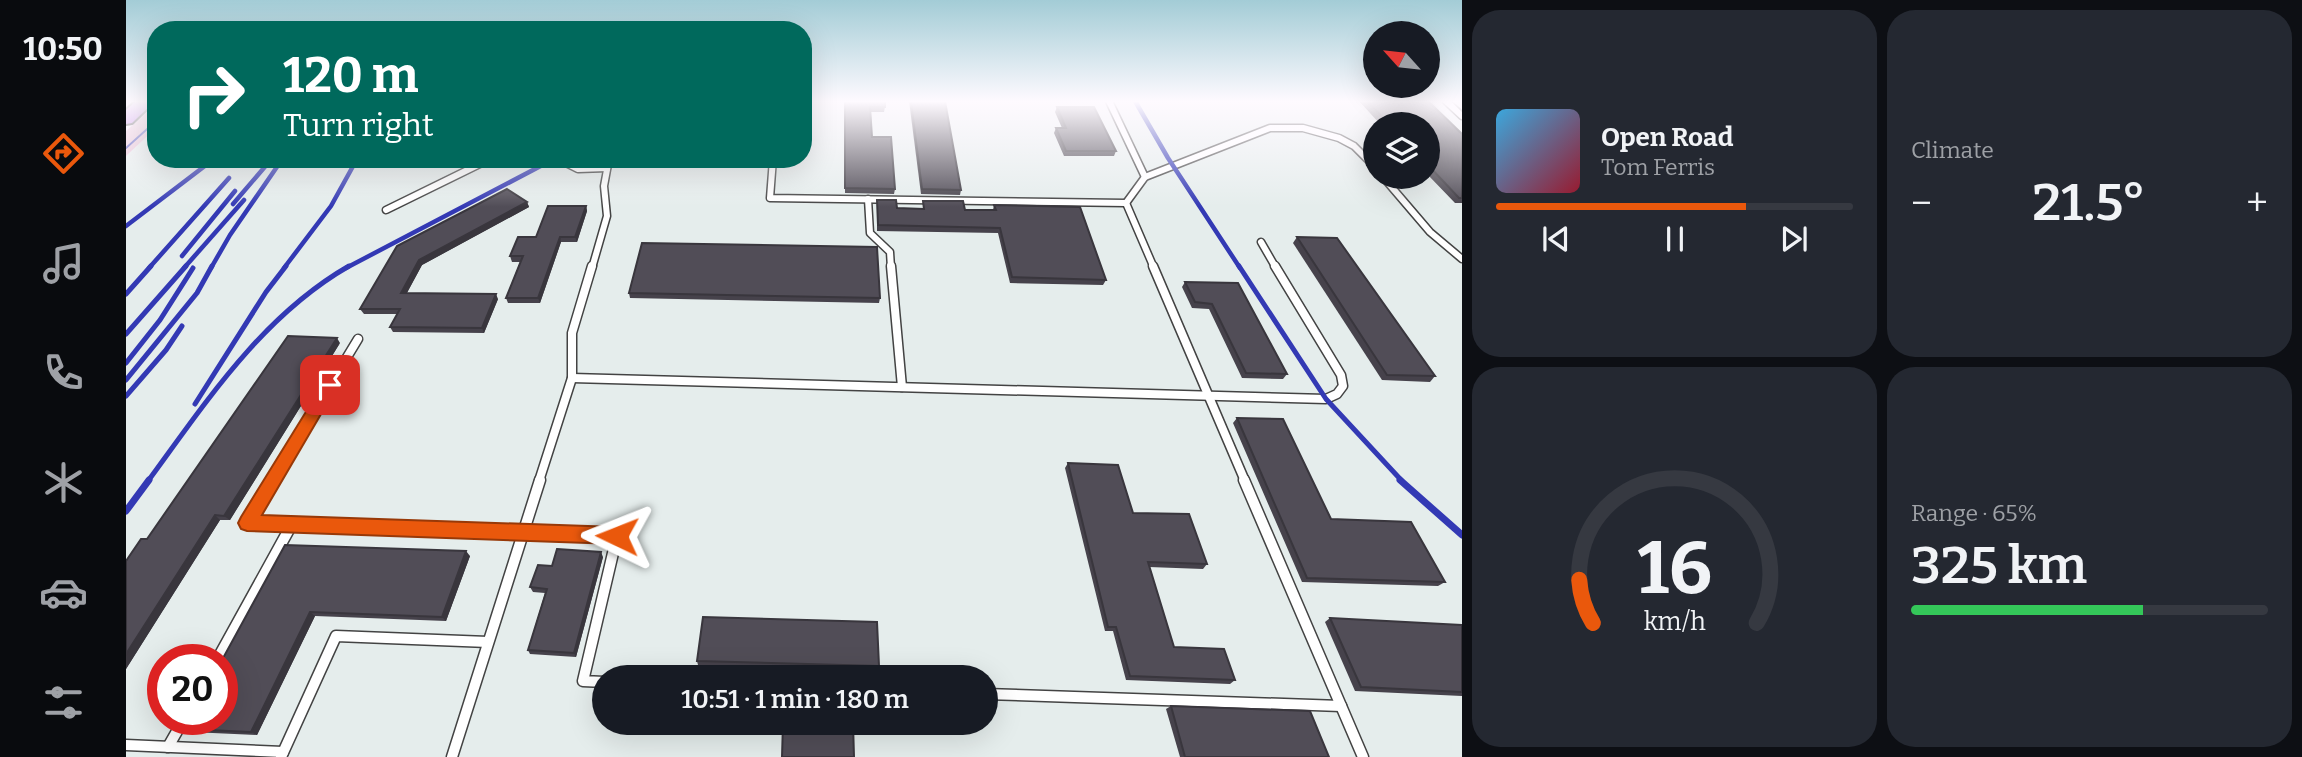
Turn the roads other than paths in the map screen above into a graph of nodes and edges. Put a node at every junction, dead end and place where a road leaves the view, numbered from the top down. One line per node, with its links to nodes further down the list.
1 (1125, 136): 9 (lane)
2 (1249, 136): 9 (lane)
3 (1333, 136): 4 (lane)
4 (1363, 155)
5 (472, 168): 13 (lane)
6 (576, 168): 8 (lane)
7 (772, 168): 11 (lane)
8 (607, 169): 17 (lane)
9 (1146, 177): 12 (lane)
10 (1393, 189): 15 (lane)
11 (868, 199): 12 (lane); 18 (lane)
12 (1126, 203): 19 (lane)
13 (386, 210)
14 (1261, 242): 19 (lane)
15 (1462, 259)
16 (358, 339): 20 (lane)
17 (572, 378): 18 (lane); 21 (lane)
18 (902, 387): 19 (lane)
19 (1209, 396): 26 (lane)
20 (292, 524): 21 (lane); 23 (lane)
21 (523, 532): 22 (lane); 24 (lane)
22 (488, 642): 30 (lane); 31 (lane)
23 (226, 644)
24 (592, 681)
25 (998, 694): 26 (lane)
26 (1341, 706): 32 (lane)
27 (175, 735): 29 (lane)
28 (126, 745): 29 (lane)
29 (168, 747): 30 (lane)
30 (282, 755)
31 (452, 757)
32 (1363, 757)

